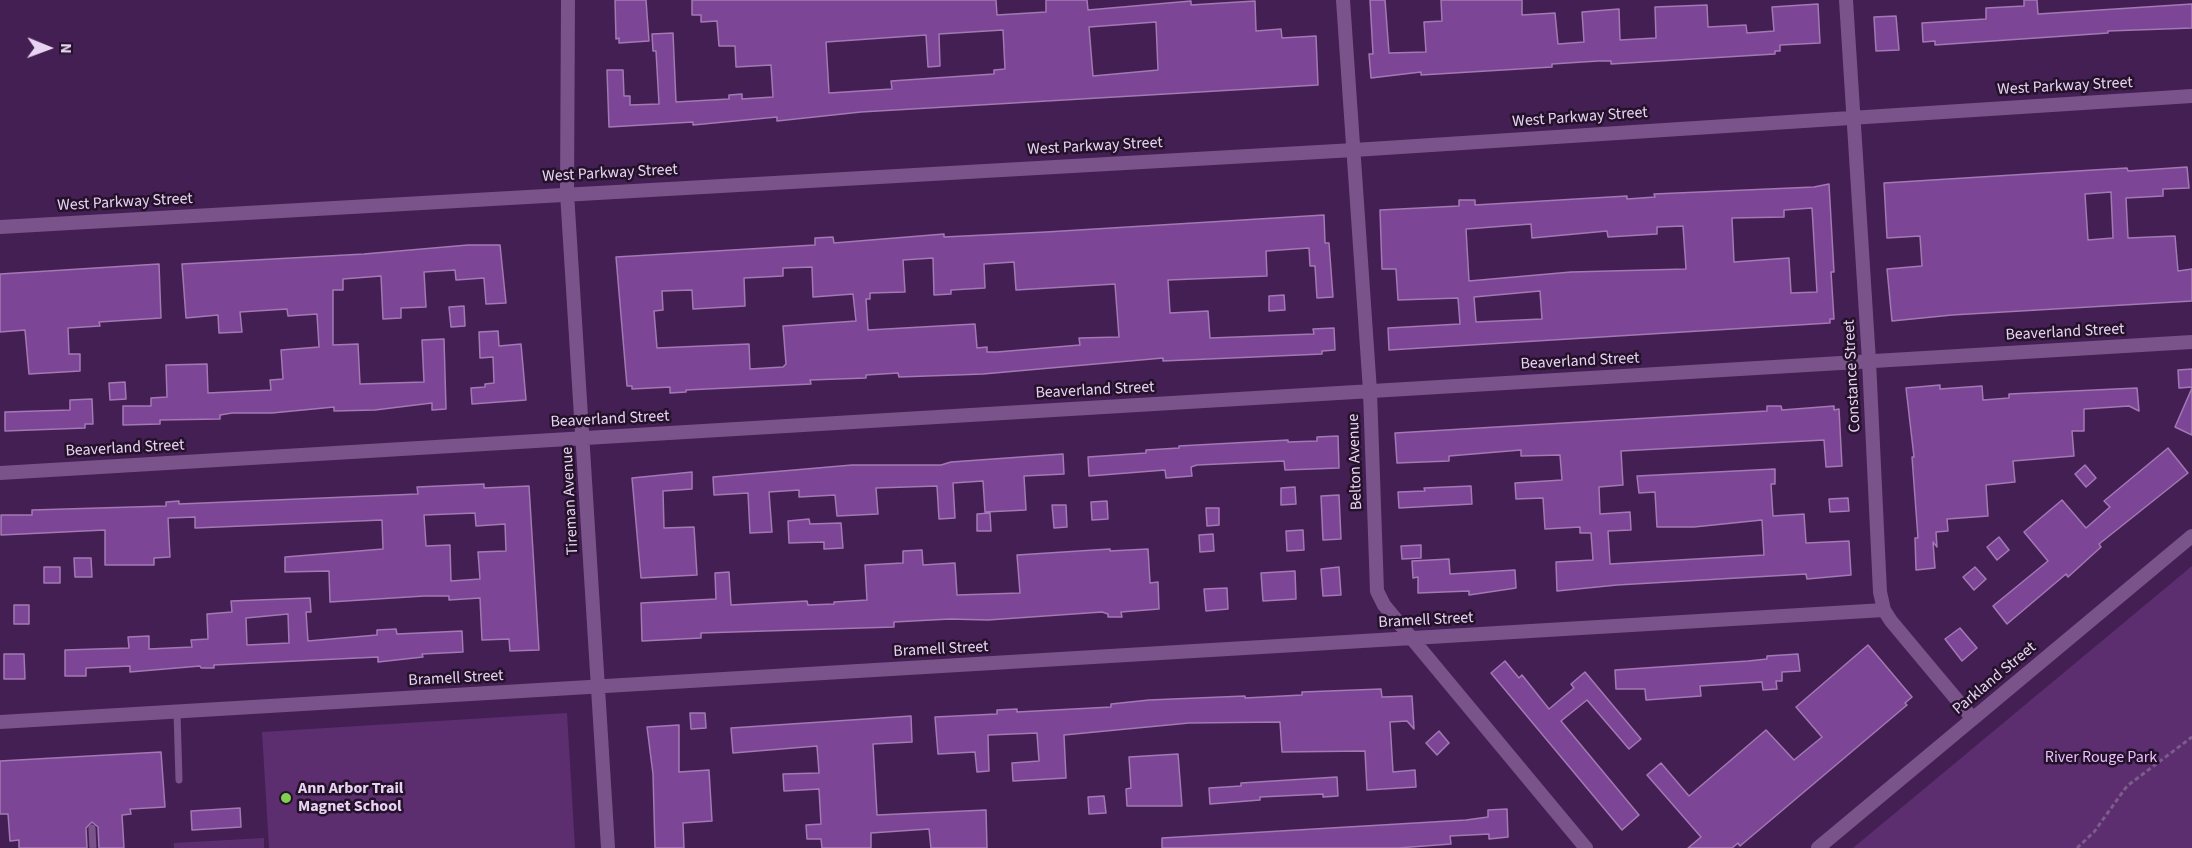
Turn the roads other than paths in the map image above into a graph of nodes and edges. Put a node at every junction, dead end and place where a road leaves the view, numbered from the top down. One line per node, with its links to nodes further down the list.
1 (568, 0): 7 (street, Tireman Avenue)
2 (1343, 0): 6 (street, Belton Avenue)
3 (1846, 0): 5 (street, Constance Street)
4 (2192, 96): 5 (street, West Parkway Street)
5 (1852, 116): 6 (street, West Parkway Street); 10 (street, Constance Street)
6 (1354, 150): 7 (street, West Parkway Street); 11 (street, Belton Avenue)
7 (567, 193): 8 (street, West Parkway Street); 12 (street, Tireman Avenue)
8 (0, 227)
9 (2192, 342): 10 (street, Beaverland Street)
10 (1869, 361): 11 (street, Beaverland Street); 15 (street, Constance Street)
11 (1370, 391): 12 (street, Beaverland Street); 16 (street, Belton Avenue)
12 (584, 438): 13 (street, Beaverland Street); 17 (street, Tireman Avenue)
13 (0, 473)
14 (2192, 536): 19 (street, Parkland Street)
15 (1884, 610): 16 (street, Bramell Street); 19 (street)
16 (1412, 638): 17 (street, Bramell Street); 25 (street, Belton Avenue)
17 (596, 687): 18 (street, Bramell Street); 24 (street, Tireman Avenue)
18 (177, 712): 20 (street, Bramell Street); 21 (lane)
19 (1973, 719): 26 (street, Parkland Street)
20 (0, 722)
21 (179, 780)
22 (92, 828): 23 (lane)
23 (93, 848)
24 (608, 848)
25 (1586, 848)
26 (1818, 848)

